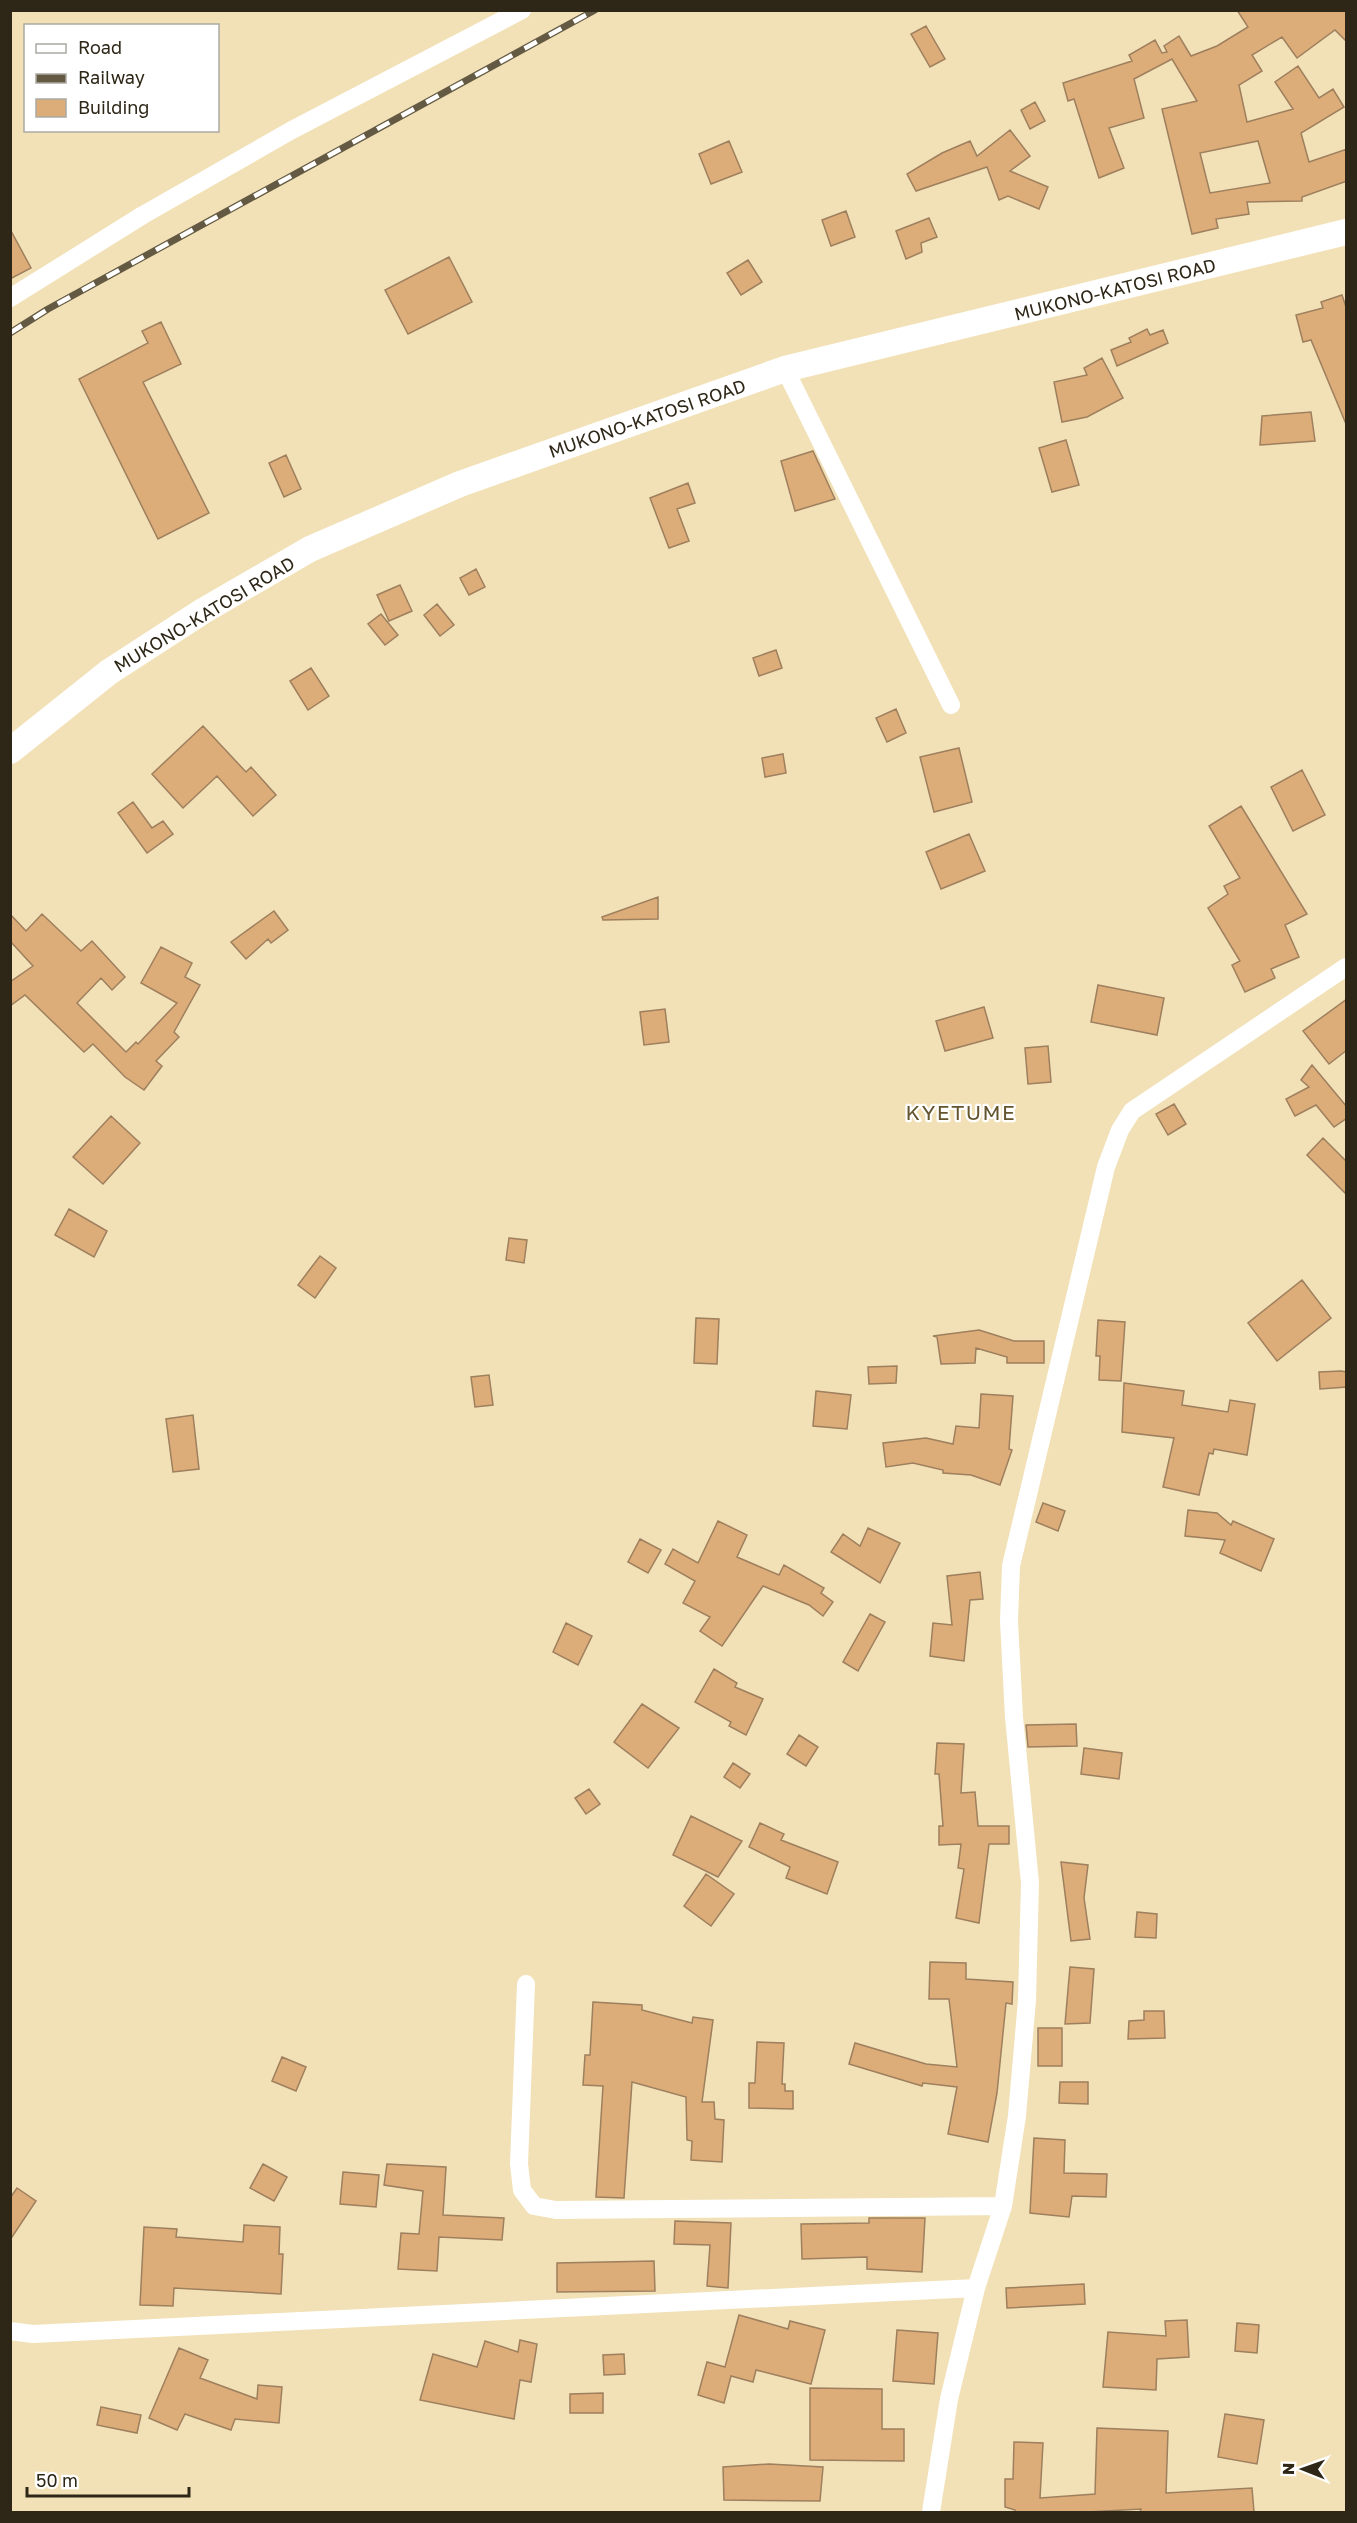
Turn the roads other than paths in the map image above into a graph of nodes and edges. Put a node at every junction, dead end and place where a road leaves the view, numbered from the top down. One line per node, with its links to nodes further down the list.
1 (522, 10): 3 (street)
2 (1347, 232): 4 (main road, MUKONO-KATOSI ROAD)
3 (10, 298)
4 (785, 369): 5 (street); 6 (main road, MUKONO-KATOSI ROAD)
5 (951, 705)
6 (10, 751)
7 (1347, 967): 9 (street)
8 (526, 1984): 9 (street)
9 (1003, 2206): 10 (street)
10 (976, 2288): 11 (street); 12 (street)
11 (10, 2331)
12 (931, 2512)

